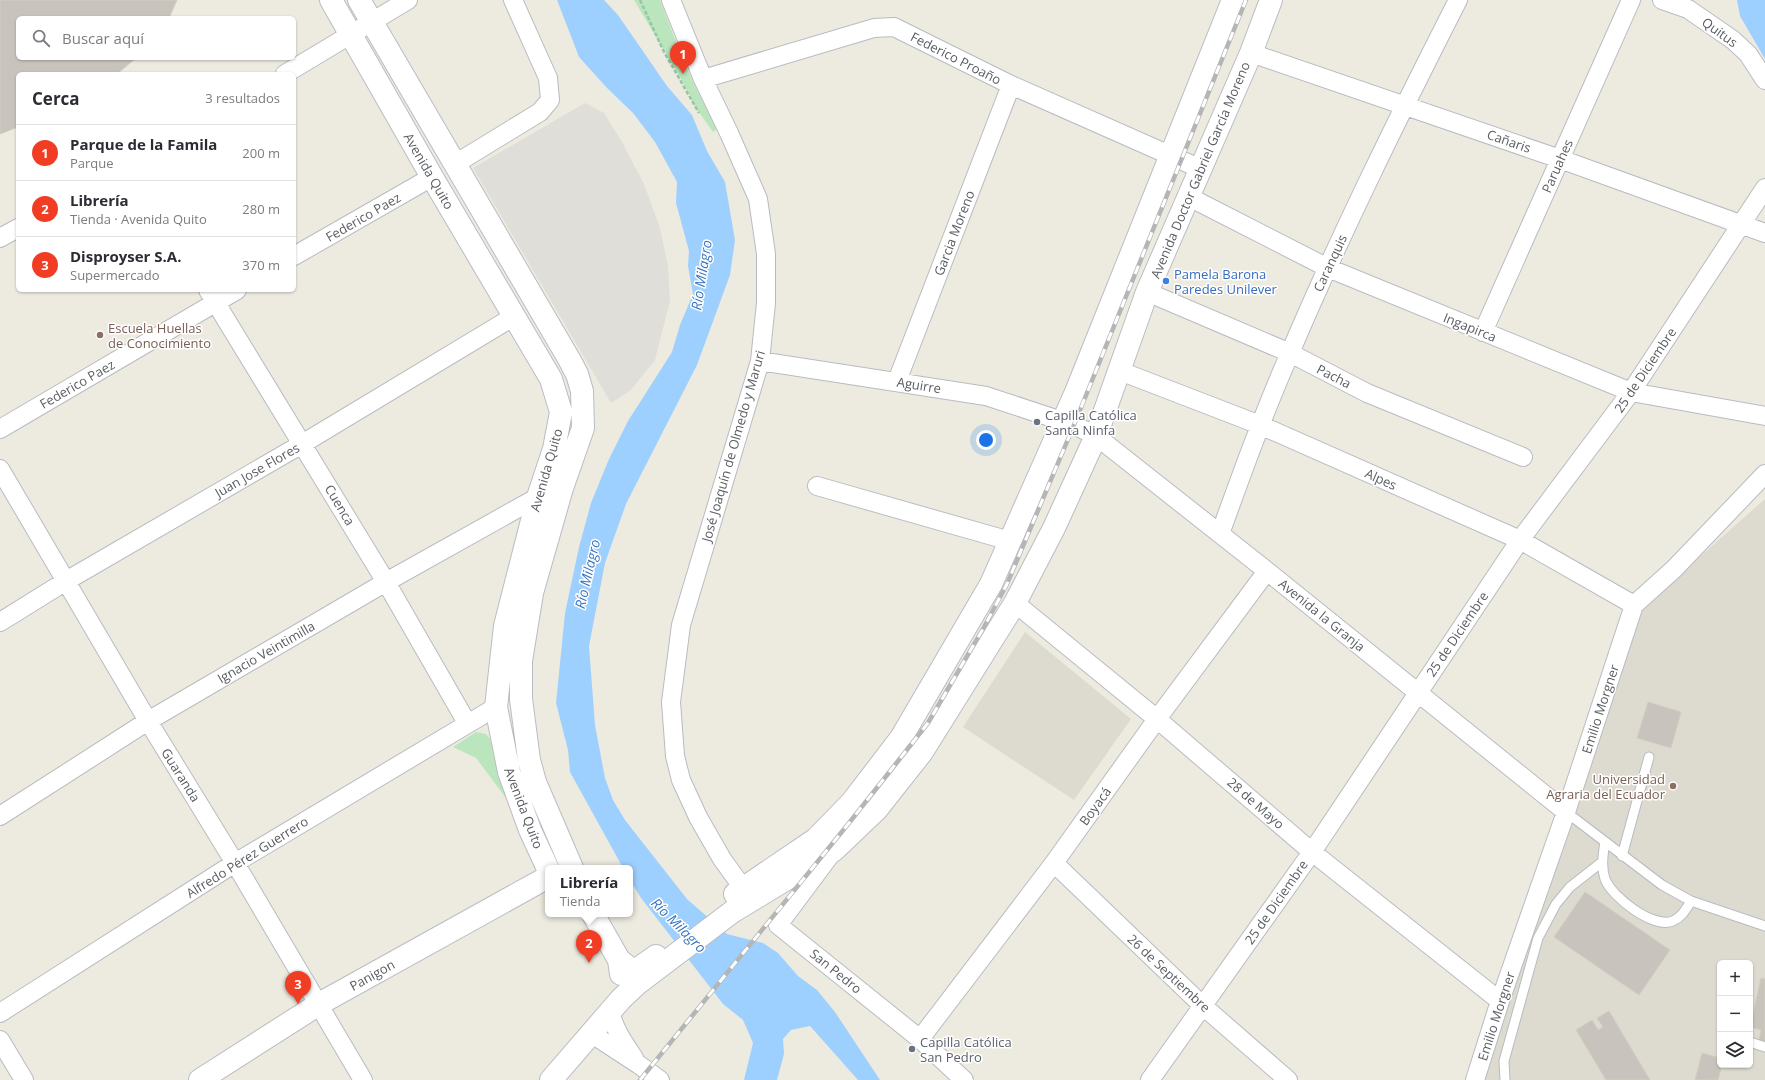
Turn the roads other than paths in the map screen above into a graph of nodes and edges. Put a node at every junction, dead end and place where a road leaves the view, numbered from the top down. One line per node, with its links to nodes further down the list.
1 (331, 0): 12 (main road, Avenida Quito)
2 (360, 0): 11 (main road, Avenida Quito)
3 (408, 0): 11 (street)
4 (513, 0): 21 (street)
5 (671, 0): 15 (street, José Joaquín de Olmedo y Maruri)
6 (1233, 0): 19 (main road, Avenida Doctor Gabriel García Moreno)
7 (1271, 0): 13 (main road, Avenida Doctor Gabriel García Moreno)
8 (1458, 0): 18 (street, Caranquis)
9 (1631, 0): 20 (street, Paruahes)
10 (1662, 0): 16 (street, Quitus)
11 (373, 22): 12 (street); 21 (main road, Avenida Quito)
12 (352, 34): 14 (street); 23 (main road, Avenida Quito)
13 (1250, 53): 18 (street, Cañaris); 22 (main road, Avenida Doctor Gabriel García Moreno)
14 (288, 72)
15 (702, 79): 17 (street, Federico Proaño); 38 (street, José Joaquín de Olmedo y Maruri)
16 (1765, 80)
17 (1011, 85): 19 (street, Federico Proaño); 40 (street, Garcia Moreno)
18 (1405, 106): 20 (street, Cañaris); 31 (street, Caranquis)
19 (1171, 155): 22 (street, Federico Proaño); 43 (main road, Avenida Doctor Gabriel García Moreno)
20 (1560, 159): 26 (street, Cañaris); 36 (street, Paruahes)
21 (455, 164): 78 (main road, Avenida Quito)
22 (1201, 169): 25 (main road, Avenida Doctor Gabriel García Moreno)
23 (432, 177): 30 (street, Federico Paez); 35 (main road, Avenida Quito)
24 (1765, 188): 26 (street, 25 de Diciembre)
25 (1189, 197): 31 (street, Ingapirca); 33 (main road, Avenida Doctor Gabriel García Moreno)
26 (1742, 225): 28 (street, Cañaris); 41 (street, 25 de Diciembre)
27 (16, 229): 29 (street)
28 (1765, 233)
29 (0, 238)
30 (296, 255)
31 (1328, 268): 36 (street, Ingapirca); 37 (street, Caranquis)
32 (229, 292): 34 (street, Federico Paez)
33 (1147, 292): 37 (street, Pacha); 39 (main road, Avenida Doctor Gabriel García Moreno)
34 (212, 296): 45 (street, Federico Paez); 47 (street, Cuenca)
35 (514, 317): 47 (street, Juan Jose Flores); 52 (main road, Avenida Quito)
36 (1483, 332): 41 (street, Ingapirca)
37 (1290, 353): 44 (street, Caranquis); 48 (street, Pacha)
38 (760, 361): 40 (street, Aguirre); 80 (street, José Joaquín de Olmedo y Maruri)
39 (1120, 371): 44 (street, Alpes); 46 (main road, Avenida Doctor Gabriel García Moreno)
40 (897, 381): 43 (street, Aguirre)
41 (1631, 392): 42 (street, Ingapirca); 54 (street, 25 de Diciembre)
42 (1765, 416)
43 (1069, 423): 46 (street, Avenida la Granja); 55 (main road, Avenida Doctor Gabriel García Moreno)
44 (1260, 425): 53 (street, Caranquis); 54 (street, Alpes)
45 (0, 429)
46 (1096, 436): 53 (street, Avenida la Granja); 59 (main road, Avenida Doctor Gabriel García Moreno)
47 (302, 444): 57 (street, Juan Jose Flores); 58 (street, Cuenca)
48 (1523, 457)
49 (0, 469): 57 (street, Guaranda)
50 (1765, 474): 60 (street, Emilio Morgner)
51 (817, 486): 55 (street)
52 (538, 497): 58 (street, Ignacio Veintimilla); 63 (main road, Avenida Quito)
53 (1220, 534): 56 (street, Avenida la Granja)
54 (1520, 540): 60 (street, Alpes); 62 (street, 25 de Diciembre)
55 (1010, 541): 80 (main road, Avenida Doctor Gabriel García Moreno)
56 (1268, 571): 62 (street, Avenida la Granja); 64 (street, Boyacá)
57 (66, 581): 61 (street, Juan Jose Flores); 65 (street, Guaranda)
58 (386, 582): 65 (street, Ignacio Veintimilla); 66 (street, Cuenca)
59 (1015, 603): 64 (street, 28 de Mayo); 71 (main road, Avenida Doctor Gabriel García Moreno)
60 (1634, 605): 68 (street, Emilio Morgner)
61 (0, 622)
62 (1417, 693): 68 (street, Avenida la Granja); 72 (street, 25 de Diciembre)
63 (496, 707): 66 (street, Alfredo Pérez Guerrero); 77 (main road, Avenida Quito)
64 (1158, 719): 72 (street, 28 de Mayo); 76 (street, Boyacá)
65 (148, 721): 69 (street, Ignacio Veintimilla); 75 (street, Guaranda)
66 (467, 723): 75 (street, Alfredo Pérez Guerrero)
67 (1649, 758): 73 (lane)
68 (1566, 812): 70 (lane); 87 (street, Emilio Morgner)
69 (0, 816)
70 (1604, 842): 73 (lane); 74 (lane)
71 (834, 850): 82 (main road, Avenida Doctor Gabriel García Moreno); 93 (street, San Pedro)
72 (1312, 852): 87 (street, 28 de Mayo); 90 (street, 25 de Diciembre)
73 (1622, 856): 81 (lane)
74 (1602, 862): 81 (lane); 107 (lane)
75 (235, 863): 88 (street, Guaranda); 91 (street, Alfredo Pérez Guerrero)
76 (1054, 863): 90 (street, 26 de Septiembre); 93 (street, Boyacá)
77 (546, 865)
78 (571, 865)
79 (545, 879): 88 (main road, Panigon)
80 (743, 888): 82 (main road, Avenida Doctor Gabriel García Moreno)
81 (1691, 901): 84 (lane)
82 (728, 908): 86 (main road, Avenida Doctor Gabriel García Moreno)
83 (595, 917): 85 (main road)
84 (1765, 926)
85 (619, 960): 86 (main road); 89 (main road)
86 (645, 969): 89 (main road, Avenida Doctor Gabriel García Moreno)
87 (1500, 1001): 106 (street, Emilio Morgner)
88 (319, 1004): 99 (main road, Panigon); 100 (street, Guaranda)
89 (615, 1005): 92 (main road, Avenida Doctor Gabriel García Moreno); 97 (street)
90 (1203, 1006): 104 (street, 25 de Diciembre); 105 (street, 26 de Septiembre)
91 (0, 1013)
92 (592, 1034): 97 (street); 101 (main road, Avenida Doctor Gabriel García Moreno)
93 (920, 1039): 103 (street, San Pedro)
94 (0, 1040): 98 (street)
95 (1753, 1043): 96 (lane)
96 (1765, 1046)
97 (638, 1064): 102 (street)
98 (24, 1080)
99 (200, 1080)
100 (364, 1080)
101 (551, 1080)
102 (660, 1080)
103 (964, 1080)
104 (1150, 1080)
105 (1288, 1080)
106 (1475, 1080)
107 (1505, 1080)

